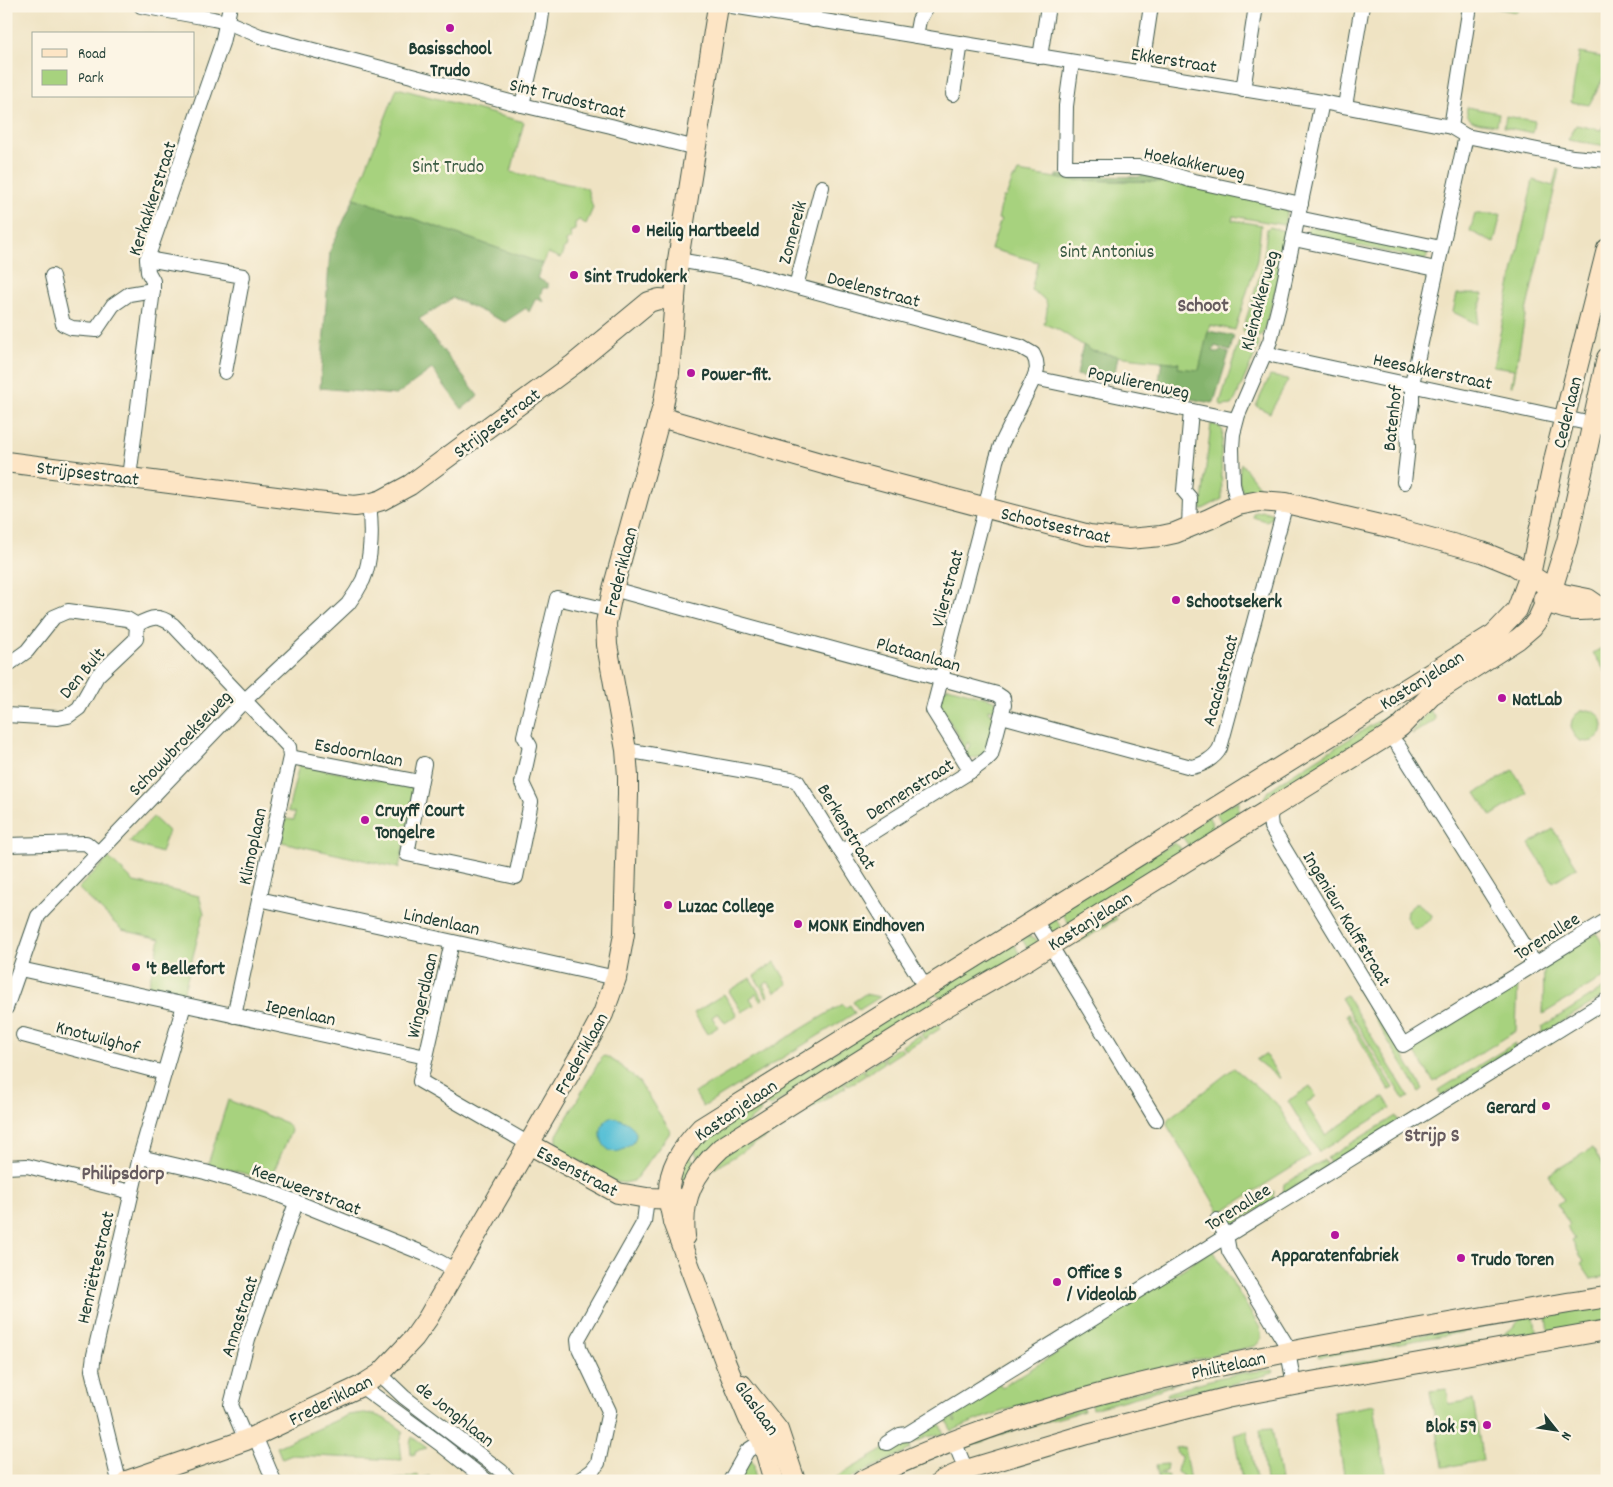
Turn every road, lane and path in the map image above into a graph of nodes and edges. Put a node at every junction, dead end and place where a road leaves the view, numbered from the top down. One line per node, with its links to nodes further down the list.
1 (141, 6): 13 (street, Sint Trudostraat)
2 (230, 6): 13 (street, Kerkakkerstraat)
3 (542, 6): 22 (street)
4 (718, 6): 26 (street)
5 (732, 6): 12 (street, Ekkerstraat)
6 (927, 6): 14 (street)
7 (1048, 6): 16 (street)
8 (1151, 6): 18 (street)
9 (1256, 6): 19 (street)
10 (1362, 6): 23 (street)
11 (1470, 6): 24 (street)
12 (814, 13): 14 (street, Ekkerstraat)
13 (227, 22): 22 (street, Sint Trudostraat); 33 (street, Kerkakkerstraat)
14 (916, 36): 15 (street, Ekkerstraat)
15 (961, 43): 16 (street, Ekkerstraat); 20 (street)
16 (1040, 57): 17 (street, Ekkerstraat)
17 (1072, 62): 18 (street, Ekkerstraat); 29 (street, Hoekakkerweg)
18 (1141, 72): 19 (street, Ekkerstraat)
19 (1243, 90): 21 (street, Ekkerstraat)
20 (953, 94)
21 (1322, 102): 23 (street, Ekkerstraat); 29 (street, Kleinakkerweg)
22 (522, 106): 26 (street, Sint Trudostraat)
23 (1345, 106): 24 (street, Ekkerstraat)
24 (1451, 127): 25 (street, Ekkerstraat)
25 (1466, 136): 27 (street, Ekkerstraat); 31 (street, Batenhof)
26 (696, 148): 34 (street)
27 (1607, 160)
28 (822, 187): 37 (street, Zomereik)
29 (1299, 211): 30 (street, Kleinakkerweg); 31 (street)
30 (1294, 239): 35 (street); 40 (street, Kleinakkerweg)
31 (1441, 248): 35 (street, Batenhof)
32 (1607, 249): 47 (street, Cederlaan)
33 (147, 259): 38 (street, Kerkakkerstraat); 42 (street)
34 (678, 260): 37 (street, Doelenstraat); 39 (street)
35 (1436, 269): 44 (street, Batenhof)
36 (52, 276): 38 (street)
37 (796, 286): 43 (street, Doelenstraat)
38 (153, 290): 51 (street, Kerkakkerstraat)
39 (675, 300): 46 (street, Frederiklaan); 54 (street, Strijpsestraat)
40 (1266, 352): 44 (street, Heesakkerstraat); 48 (street, Kleinakkerweg)
41 (1607, 358): 49 (street, Cederlaan)
42 (225, 372)
43 (1034, 378): 45 (street, Populierenweg); 56 (street, Vlierstraat)
44 (1412, 384): 47 (street, Heesakkerstraat); 52 (street, Batenhof)
45 (1192, 411): 48 (street, Populierenweg); 57 (street)
46 (660, 417): 56 (street, Schootsestraat); 59 (street, Frederiklaan)
47 (1565, 418): 49 (street, Heesakkerstraat); 58 (street, Cederlaan)
48 (1236, 420): 55 (street, Kleinakkerweg)
49 (1592, 424): 60 (street, Cederlaan)
50 (6, 462): 51 (street, Strijpsestraat)
51 (129, 477): 54 (street, Strijpsestraat)
52 (1404, 482)
53 (1286, 503): 55 (street, Schootsestraat); 58 (street, Schootsestraat); 68 (street, Acaciastraat)
54 (369, 504): 66 (street, Schouwbroekseweg)
55 (1238, 505): 57 (street, Schootsestraat)
56 (986, 508): 57 (street, Schootsestraat); 65 (street, Vlierstraat)
57 (1189, 528)
58 (1528, 582): 60 (street, Schootsestraat); 80 (street, Kastanjelaan)
59 (613, 589): 62 (street, Frederiklaan); 65 (street, Plataanlaan)
60 (1550, 596): 61 (street, Schootsestraat); 69 (street, Kastanjelaan)
61 (1604, 608)
62 (608, 610): 70 (street, Frederiklaan); 74 (street, Esdoornlaan)
63 (137, 625): 64 (street, Den Bult); 66 (street); 67 (street, Den Bult)
64 (6, 666)
65 (941, 678): 68 (street, Plataanlaan); 73 (street, Vlierstraat)
66 (244, 701): 71 (street); 78 (street, Schouwbroekseweg)
67 (6, 715)
68 (1002, 716): 73 (street, Dennenstraat)
69 (1389, 735): 75 (street, Kastanjelaan); 84 (street)
70 (626, 750): 77 (street, Berkenstraat); 86 (street, Frederiklaan)
71 (290, 756): 74 (street, Esdoornlaan); 79 (street, Klimoplaan)
72 (424, 764): 74 (street, Esdoornlaan)
73 (970, 771): 77 (street, Dennenstraat)
74 (420, 782)
75 (1272, 808): 83 (street, Kastanjelaan); 93 (street, Ingenieur Kalffstraat)
76 (6, 845): 78 (street)
77 (840, 850): 87 (street, Berkenstraat)
78 (98, 853): 85 (street, Schouwbroekseweg)
79 (259, 899): 82 (street, Lindenlaan); 91 (street, Klimoplaan)
80 (1036, 920): 83 (street); 87 (street, Kastanjelaan)
81 (1607, 920): 84 (street, Torenallee)
82 (452, 942): 86 (street, Lindenlaan); 94 (street, Wingerdlaan)
83 (1050, 944): 96 (street); 102 (street, Kastanjelaan)
84 (1535, 964): 93 (street, Torenallee)
85 (20, 969): 89 (street, Iepenlaan); 90 (street, Schouwbroekseweg)
86 (616, 978): 97 (street, Frederiklaan)
87 (926, 988): 102 (street, Kastanjelaan)
88 (1607, 1000): 105 (street, Torenallee)
89 (184, 1005): 91 (street, Iepenlaan); 95 (street, Henriëttestraat)
90 (6, 1008)
91 (234, 1016): 94 (street, Iepenlaan)
92 (23, 1035): 95 (street, Knotwilghof)
93 (1403, 1045)
94 (426, 1057): 97 (street)
95 (164, 1073): 98 (street, Henriëttestraat)
96 (1156, 1120)
97 (529, 1144): 101 (street, Essenstraat); 107 (street, Frederiklaan)
98 (140, 1157): 100 (street, Henriëttestraat); 103 (street, Keerweerstraat)
99 (6, 1167): 100 (street)
100 (131, 1192): 121 (street, Henriëttestraat)
101 (647, 1198): 102 (street, Essenstraat); 126 (street)
102 (678, 1199): 106 (street, Kastanjelaan)
103 (296, 1203): 107 (street, Keerweerstraat); 116 (street, Annastraat)
104 (1217, 1220): 105 (street)
105 (1226, 1235): 110 (street); 119 (street, Torenallee)
106 (687, 1257): 115 (street, Glaslaan)
107 (456, 1271): 111 (street, Frederiklaan)
108 (1607, 1297): 110 (street, Philitelaan)
109 (1607, 1330): 112 (street, Philitelaan)
110 (1289, 1352): 112 (street); 117 (street, Philitelaan)
111 (380, 1374): 113 (street, Frederiklaan); 114 (street, de Jonghlaan)
112 (1294, 1385): 120 (street, Philitelaan)
113 (361, 1386): 116 (street, Frederiklaan); 118 (street, de Jonghlaan)
114 (448, 1431): 118 (street); 125 (street, de Jonghlaan)
115 (770, 1435): 127 (street); 128 (street, Glaslaan); 129 (street, Glaslaan)
116 (251, 1438): 122 (street, Frederiklaan); 123 (street, Annastraat)
117 (954, 1440): 120 (street); 130 (street, Philitelaan)
118 (439, 1443): 124 (street, de Jonghlaan)
119 (887, 1443)
120 (966, 1470): 131 (street, Philitelaan)
121 (119, 1481)
122 (127, 1481)
123 (274, 1481)
124 (487, 1481)
125 (510, 1481)
126 (578, 1481)
127 (730, 1481)
128 (774, 1481)
129 (795, 1481)
130 (862, 1481)
131 (942, 1481)

